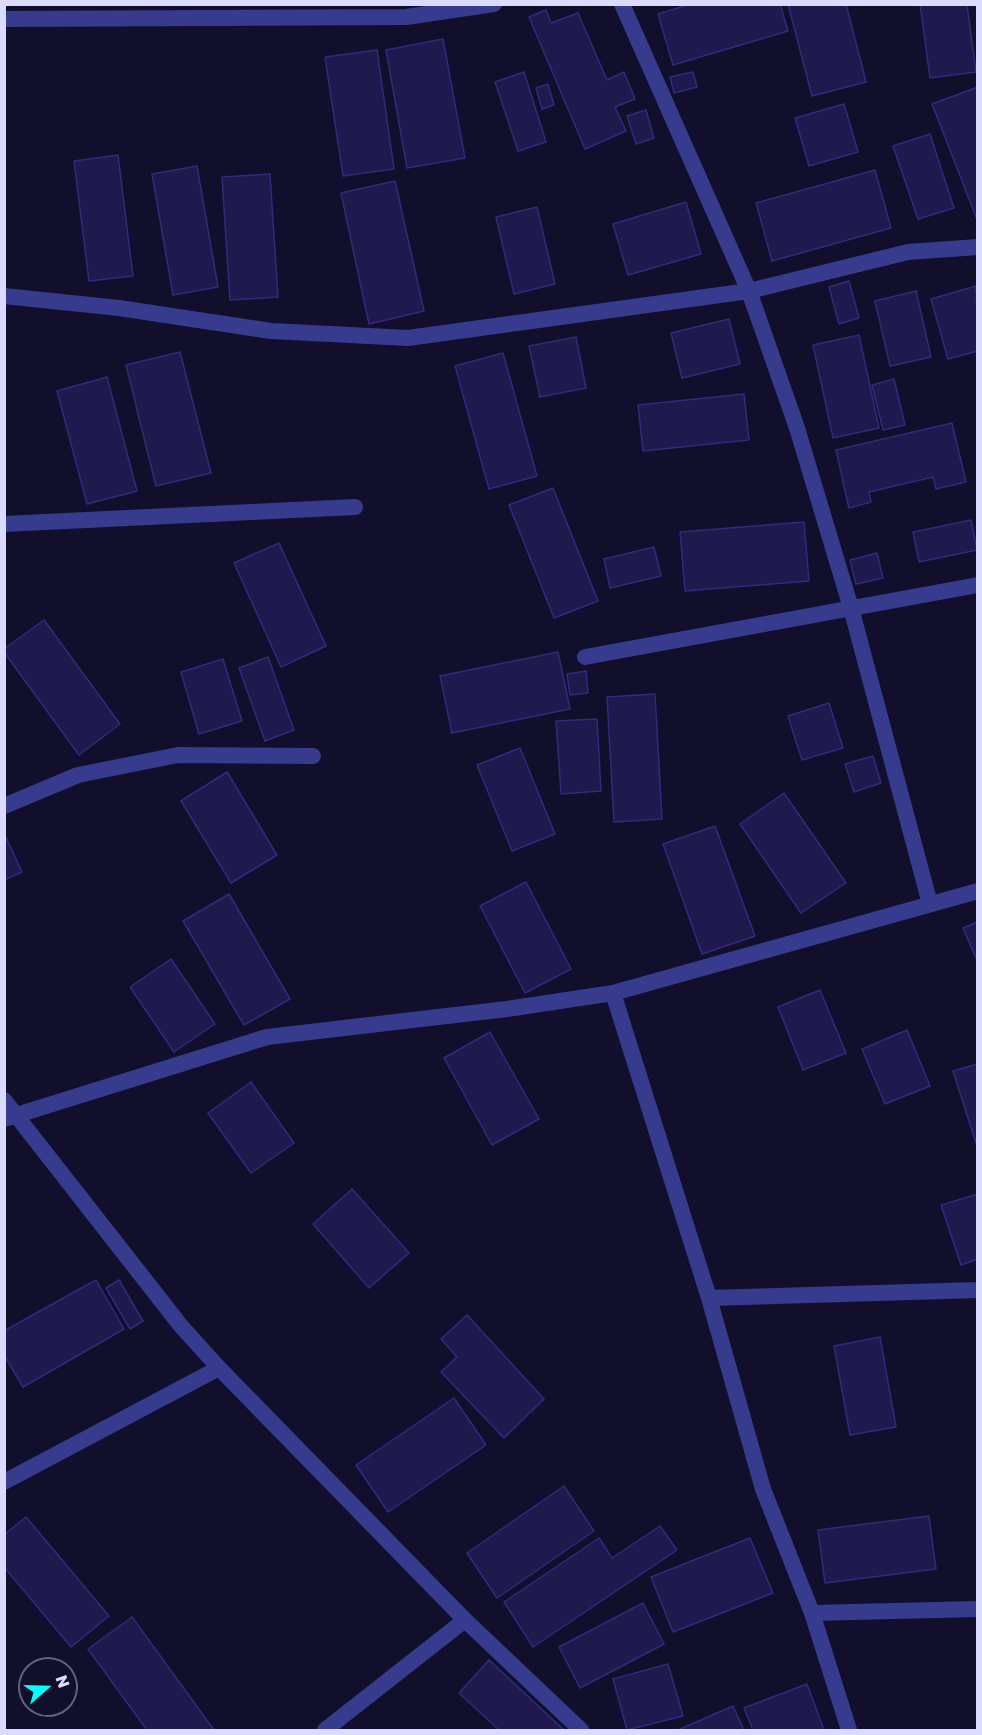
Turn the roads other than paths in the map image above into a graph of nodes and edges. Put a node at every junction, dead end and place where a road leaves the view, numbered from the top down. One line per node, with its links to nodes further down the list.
1 (494, 4): 3 (street)
2 (622, 4): 5 (street)
3 (4, 19)
4 (978, 247): 5 (street)
5 (749, 291): 6 (street); 10 (street)
6 (4, 296)
7 (355, 507): 8 (street)
8 (4, 524)
9 (978, 585): 10 (street)
10 (850, 608): 11 (street); 15 (street)
11 (585, 657)
12 (313, 756): 13 (street)
13 (4, 806)
14 (978, 891): 15 (street)
15 (930, 904): 16 (street)
16 (613, 993): 18 (street); 20 (street)
17 (4, 1100): 18 (street)
18 (10, 1116): 21 (street)
19 (978, 1290): 20 (street)
20 (710, 1298): 24 (street)
21 (219, 1368): 22 (street); 25 (street)
22 (4, 1482)
23 (978, 1609): 24 (street)
24 (812, 1613): 28 (street)
25 (465, 1620): 26 (street); 27 (street)
26 (325, 1731)
27 (581, 1731)
28 (849, 1731)

